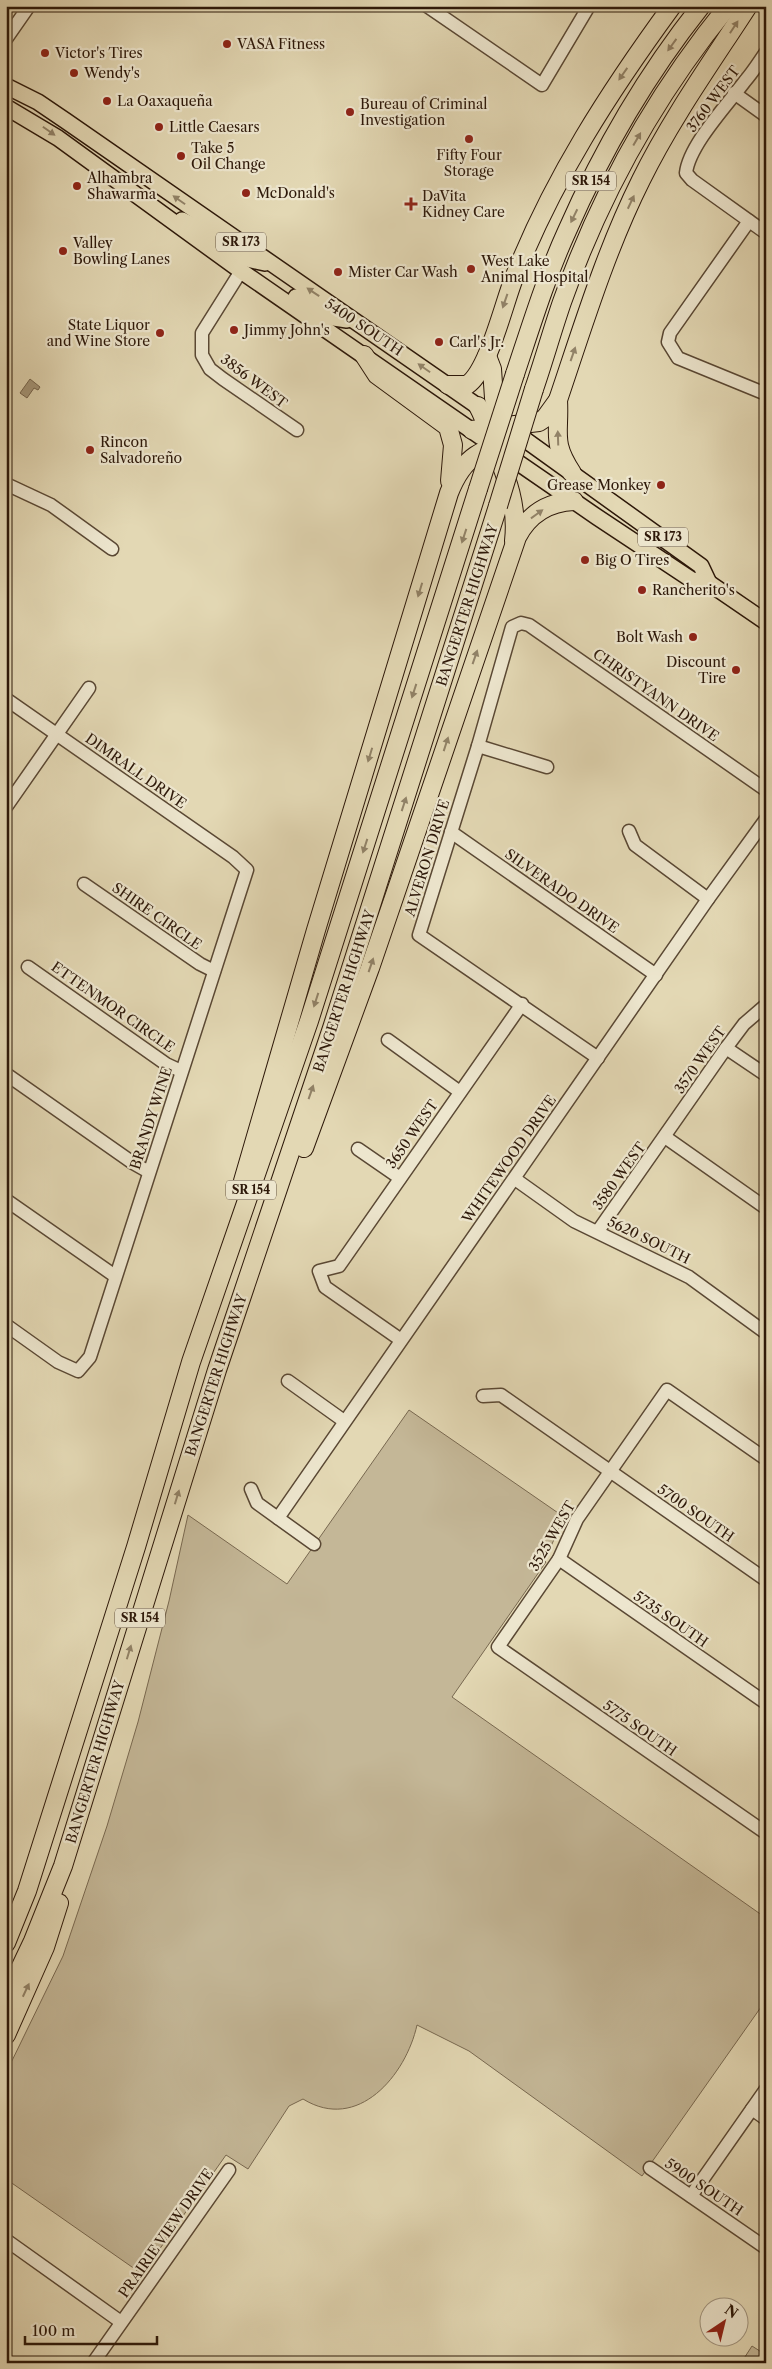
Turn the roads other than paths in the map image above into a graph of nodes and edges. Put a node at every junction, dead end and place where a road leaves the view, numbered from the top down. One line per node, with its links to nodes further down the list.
1 (29, 6): 8 (street)
2 (427, 6): 7 (street)
3 (672, 6): 21 (highway, one-way to 21)
4 (701, 6): 75 (highway, BANGERTER HIGHWAY / SR 154, one-way to 75, bridge)
5 (728, 6): 76 (highway, BANGERTER HIGHWAY / SR 154, one-way to 5, bridge)
6 (748, 6): 24 (highway, one-way to 6)
7 (586, 7)
8 (6, 39)
9 (766, 52): 11 (street, 3760 WEST)
10 (6, 86): 17 (main road, 5400 SOUTH / SR 173, one-way to 10)
11 (734, 93): 13 (street); 15 (street, 3760 WEST)
12 (6, 107): 14 (main road, 5400 SOUTH / SR 173, one-way to 14)
13 (766, 116)
14 (155, 209): 17 (main road); 18 (main road, 5400 SOUTH / SR 173)
15 (749, 221): 16 (street); 23 (street)
16 (766, 233)
17 (272, 264): 19 (main road, 5400 SOUTH / SR 173, one-way to 17)
18 (241, 271): 19 (main road); 20 (main road, 5400 SOUTH / SR 173); 27 (street, 3856 WEST)
19 (357, 322): 22 (main road, 5400 SOUTH / SR 173, one-way to 19)
20 (364, 355): 26 (main road, 5400 SOUTH / SR 173); 31 (highway)
21 (487, 356): 22 (highway); 26 (highway)
22 (448, 385): 25 (main road, 5400 SOUTH / SR 173)
23 (766, 394)
24 (558, 400): 26 (highway); 29 (highway, one-way to 24)
25 (478, 406): 26 (highway)
26 (488, 427): 28 (highway); 28 (main road, 5400 SOUTH / SR 173)
27 (297, 430)
28 (510, 446): 29 (main road, 5400 SOUTH / SR 173); 31 (highway); 32 (main road, 5400 SOUTH / SR 173); 33 (highway)
29 (572, 473): 35 (main road, 5400 SOUTH / SR 173)
30 (6, 484): 34 (street)
31 (449, 493): 75 (highway, one-way to 75)
32 (574, 502): 33 (highway, one-way to 32); 35 (main road, 5400 SOUTH / SR 173)
33 (513, 546): 76 (highway, one-way to 33)
34 (112, 549)
35 (709, 583): 36 (main road, 5400 SOUTH / SR 173)
36 (766, 622)
37 (529, 625): 41 (street, ALVERON DRIVE); 43 (street, CHRISTYANN DRIVE)
38 (89, 688): 40 (street)
39 (6, 699): 40 (street, DIMRALL DRIVE)
40 (57, 734): 44 (street); 48 (street, DIMRALL DRIVE)
41 (478, 746): 42 (street); 47 (street, ALVERON DRIVE)
42 (547, 767)
43 (766, 790)
44 (6, 807)
45 (766, 819): 50 (street, WHITEWOOD DRIVE)
46 (629, 831): 50 (street)
47 (451, 832): 53 (street, SILVERADO DRIVE); 54 (street, ALVERON DRIVE)
48 (247, 870): 52 (street, BRANDY WINE)
49 (84, 884): 52 (street, SHIRE CIRCLE)
50 (708, 899): 53 (street, WHITEWOOD DRIVE)
51 (28, 967): 59 (street, ETTENMOR CIRCLE)
52 (214, 971): 59 (street, BRANDY WINE)
53 (656, 974): 58 (street, WHITEWOOD DRIVE)
54 (522, 1004): 58 (street, ALVERON DRIVE); 62 (street, 3650 WEST)
55 (766, 1005): 57 (street, 3570 WEST)
56 (388, 1040): 62 (street)
57 (726, 1048): 61 (street); 63 (street, 3570 WEST)
58 (598, 1058): 67 (street, WHITEWOOD DRIVE)
59 (181, 1072): 65 (street, BRANDY WINE)
60 (6, 1074): 65 (street)
61 (766, 1075)
62 (460, 1092): 66 (street, 3650 WEST)
63 (665, 1137): 69 (street); 70 (street, 3580 WEST)
64 (358, 1149): 66 (street)
65 (149, 1172): 71 (street, BRANDY WINE)
66 (400, 1178): 74 (street, 3650 WEST)
67 (515, 1179): 70 (street, 5620 SOUTH); 74 (street, WHITEWOOD DRIVE)
68 (6, 1200): 71 (street)
69 (766, 1208)
70 (598, 1231): 73 (street, 5620 SOUTH)
71 (115, 1276): 72 (street, BRANDY WINE)
72 (6, 1325)
73 (766, 1333)
74 (401, 1340): 79 (street, WHITEWOOD DRIVE)
75 (191, 1362): 91 (highway, BANGERTER HIGHWAY / SR 154)
76 (217, 1370): 90 (highway, BANGERTER HIGHWAY / SR 154, one-way to 76)
77 (288, 1381): 79 (street)
78 (483, 1396): 81 (street, 5700 SOUTH)
79 (344, 1421): 83 (street, WHITEWOOD DRIVE)
80 (766, 1459): 81 (street, 3525 WEST)
81 (610, 1471): 85 (street, 3525 WEST); 86 (street, 5700 SOUTH)
82 (251, 1489): 83 (street)
83 (278, 1518): 84 (street)
84 (314, 1544)
85 (559, 1559): 87 (street, 3525 WEST); 88 (street, 5735 SOUTH)
86 (766, 1580)
87 (498, 1647): 89 (street, 5775 SOUTH)
88 (766, 1703)
89 (766, 1834)
90 (63, 1866): 92 (highway, BANGERTER HIGHWAY / SR 154); 93 (highway, one-way to 90)
91 (6, 1943)
92 (6, 1998)
93 (6, 2034)
94 (766, 2089): 95 (street)
95 (752, 2109): 96 (street); 99 (street)
96 (766, 2119)
97 (650, 2168): 99 (street, 5900 SOUTH)
98 (229, 2170): 102 (street, PRAIRIE VIEW DRIVE)
99 (691, 2196): 101 (street, 5900 SOUTH)
100 (6, 2240): 102 (street)
101 (766, 2248)
102 (121, 2322): 103 (street, PRAIRIE VIEW DRIVE)
103 (93, 2363)

